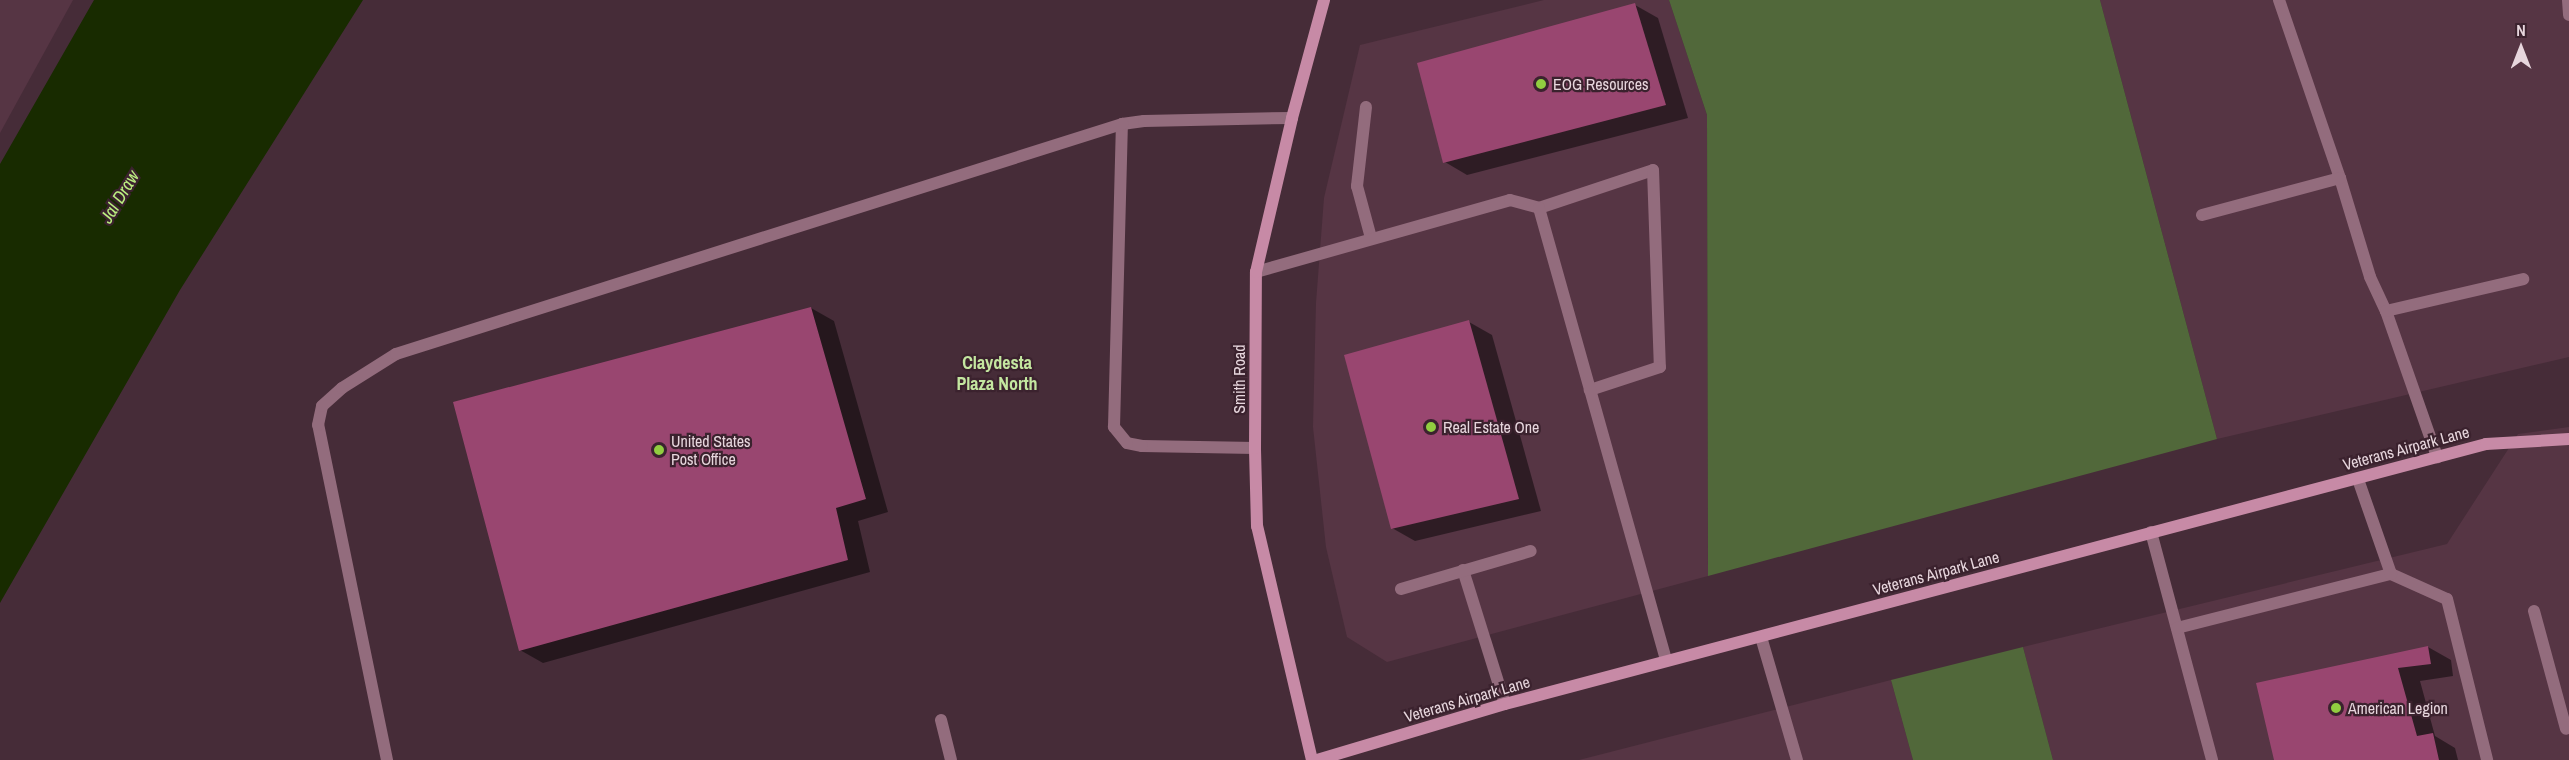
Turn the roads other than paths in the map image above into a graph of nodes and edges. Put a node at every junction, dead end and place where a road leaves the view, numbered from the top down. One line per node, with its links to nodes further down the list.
1 (1324, 0): 6 (street, Smith Road)
2 (2279, 0): 8 (lane)
3 (2568, 0): 4 (lane)
4 (2569, 15)
5 (1366, 107): 11 (lane)
6 (1292, 118): 7 (lane); 12 (street, Smith Road)
7 (1122, 124): 17 (lane); 32 (lane)
8 (2340, 178): 10 (lane); 14 (lane)
9 (1539, 208): 11 (lane); 15 (lane); 15 (lane)
10 (2202, 215)
11 (1371, 238): 12 (lane)
12 (1256, 272): 17 (street, Smith Road)
13 (2523, 279): 14 (lane)
14 (2386, 311): 18 (lane)
15 (1590, 390): 28 (lane)
16 (2569, 439): 18 (street, Veterans Airpark Lane)
17 (1255, 448): 34 (street, Smith Road)
18 (2437, 457): 19 (street, Veterans Airpark Lane)
19 (2358, 479): 20 (street, Veterans Airpark Lane); 23 (lane)
20 (2151, 532): 26 (lane); 27 (street, Veterans Airpark Lane)
21 (1531, 551): 22 (lane)
22 (1463, 570): 24 (lane); 29 (lane)
23 (2391, 574): 26 (lane); 37 (lane)
24 (1401, 589)
25 (2534, 611): 31 (lane)
26 (2177, 628): 36 (lane)
27 (1761, 637): 28 (street, Veterans Airpark Lane); 35 (lane)
28 (1666, 661): 29 (street, Veterans Airpark Lane)
29 (1505, 704): 34 (street, Veterans Airpark Lane)
30 (941, 720): 33 (lane)
31 (2568, 731)
32 (387, 760)
33 (951, 760)
34 (1314, 760)
35 (1797, 760)
36 (2212, 760)
37 (2487, 760)

